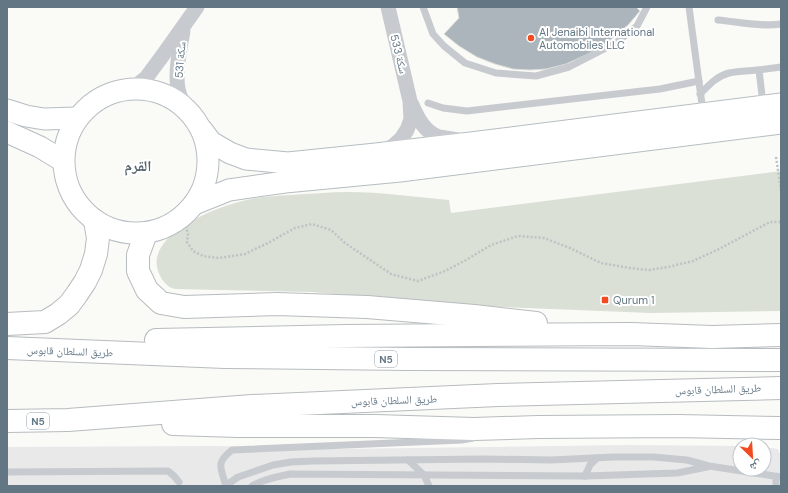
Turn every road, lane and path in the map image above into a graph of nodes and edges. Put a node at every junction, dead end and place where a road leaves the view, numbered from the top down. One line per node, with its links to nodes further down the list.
1 (197, 7): 8 (street, سكة 531)
2 (388, 7): 13 (street, سكة 533)
3 (422, 7): 4 (lane)
4 (647, 7)
5 (689, 7): 11 (lane)
6 (718, 20): 7 (lane)
7 (781, 24)
8 (184, 26): 12 (street, سكة 531); 19 (street, سكة 531)
9 (781, 68): 10 (lane)
10 (758, 70): 14 (lane); 16 (lane)
11 (699, 81): 14 (lane); 15 (lane)
12 (132, 89): 18 (street); 19 (street)
13 (410, 101): 22 (street, سكة 533); 23 (street, سكة 533)
14 (702, 103): 16 (street); 22 (street)
15 (428, 104)
16 (772, 105)
17 (7, 110): 18 (street)
18 (77, 118): 25 (street)
19 (196, 122): 23 (street); 27 (street)
20 (781, 123): 27 (street)
21 (7, 132): 25 (street)
22 (471, 143): 23 (street)
23 (376, 154)
24 (776, 157): 26 (path)
25 (63, 161): 28 (street)
26 (781, 190)
27 (189, 209): 29 (path); 30 (street)
28 (95, 221): 30 (street); 31 (highway)
29 (781, 222)
30 (146, 233): 33 (highway)
31 (7, 324)
32 (781, 332): 35 (highway)
33 (631, 334): 35 (highway); 36 (highway)
34 (781, 335): 35 (highway)
35 (712, 336)
36 (7, 344)
37 (7, 348): 38 (highway, طريق السلطان قابوس / N5)
38 (773, 360)
39 (773, 388): 40 (highway, طريق السلطان قابوس / N5)
40 (68, 420): 41 (highway, طريق السلطان قابوس / N5); 42 (highway)
41 (7, 421)
42 (538, 427): 43 (highway); 52 (lane)
43 (781, 428)
44 (597, 458): 45 (lane); 46 (lane); 49 (lane)
45 (408, 460): 48 (lane); 52 (lane)
46 (709, 466): 49 (lane); 50 (lane)
47 (7, 472): 51 (lane)
48 (424, 475): 49 (lane); 53 (lane); 54 (lane)
49 (585, 476)
50 (779, 477): 55 (lane)
51 (179, 482)
52 (226, 486)
53 (252, 486)
54 (429, 486)
55 (776, 486)

